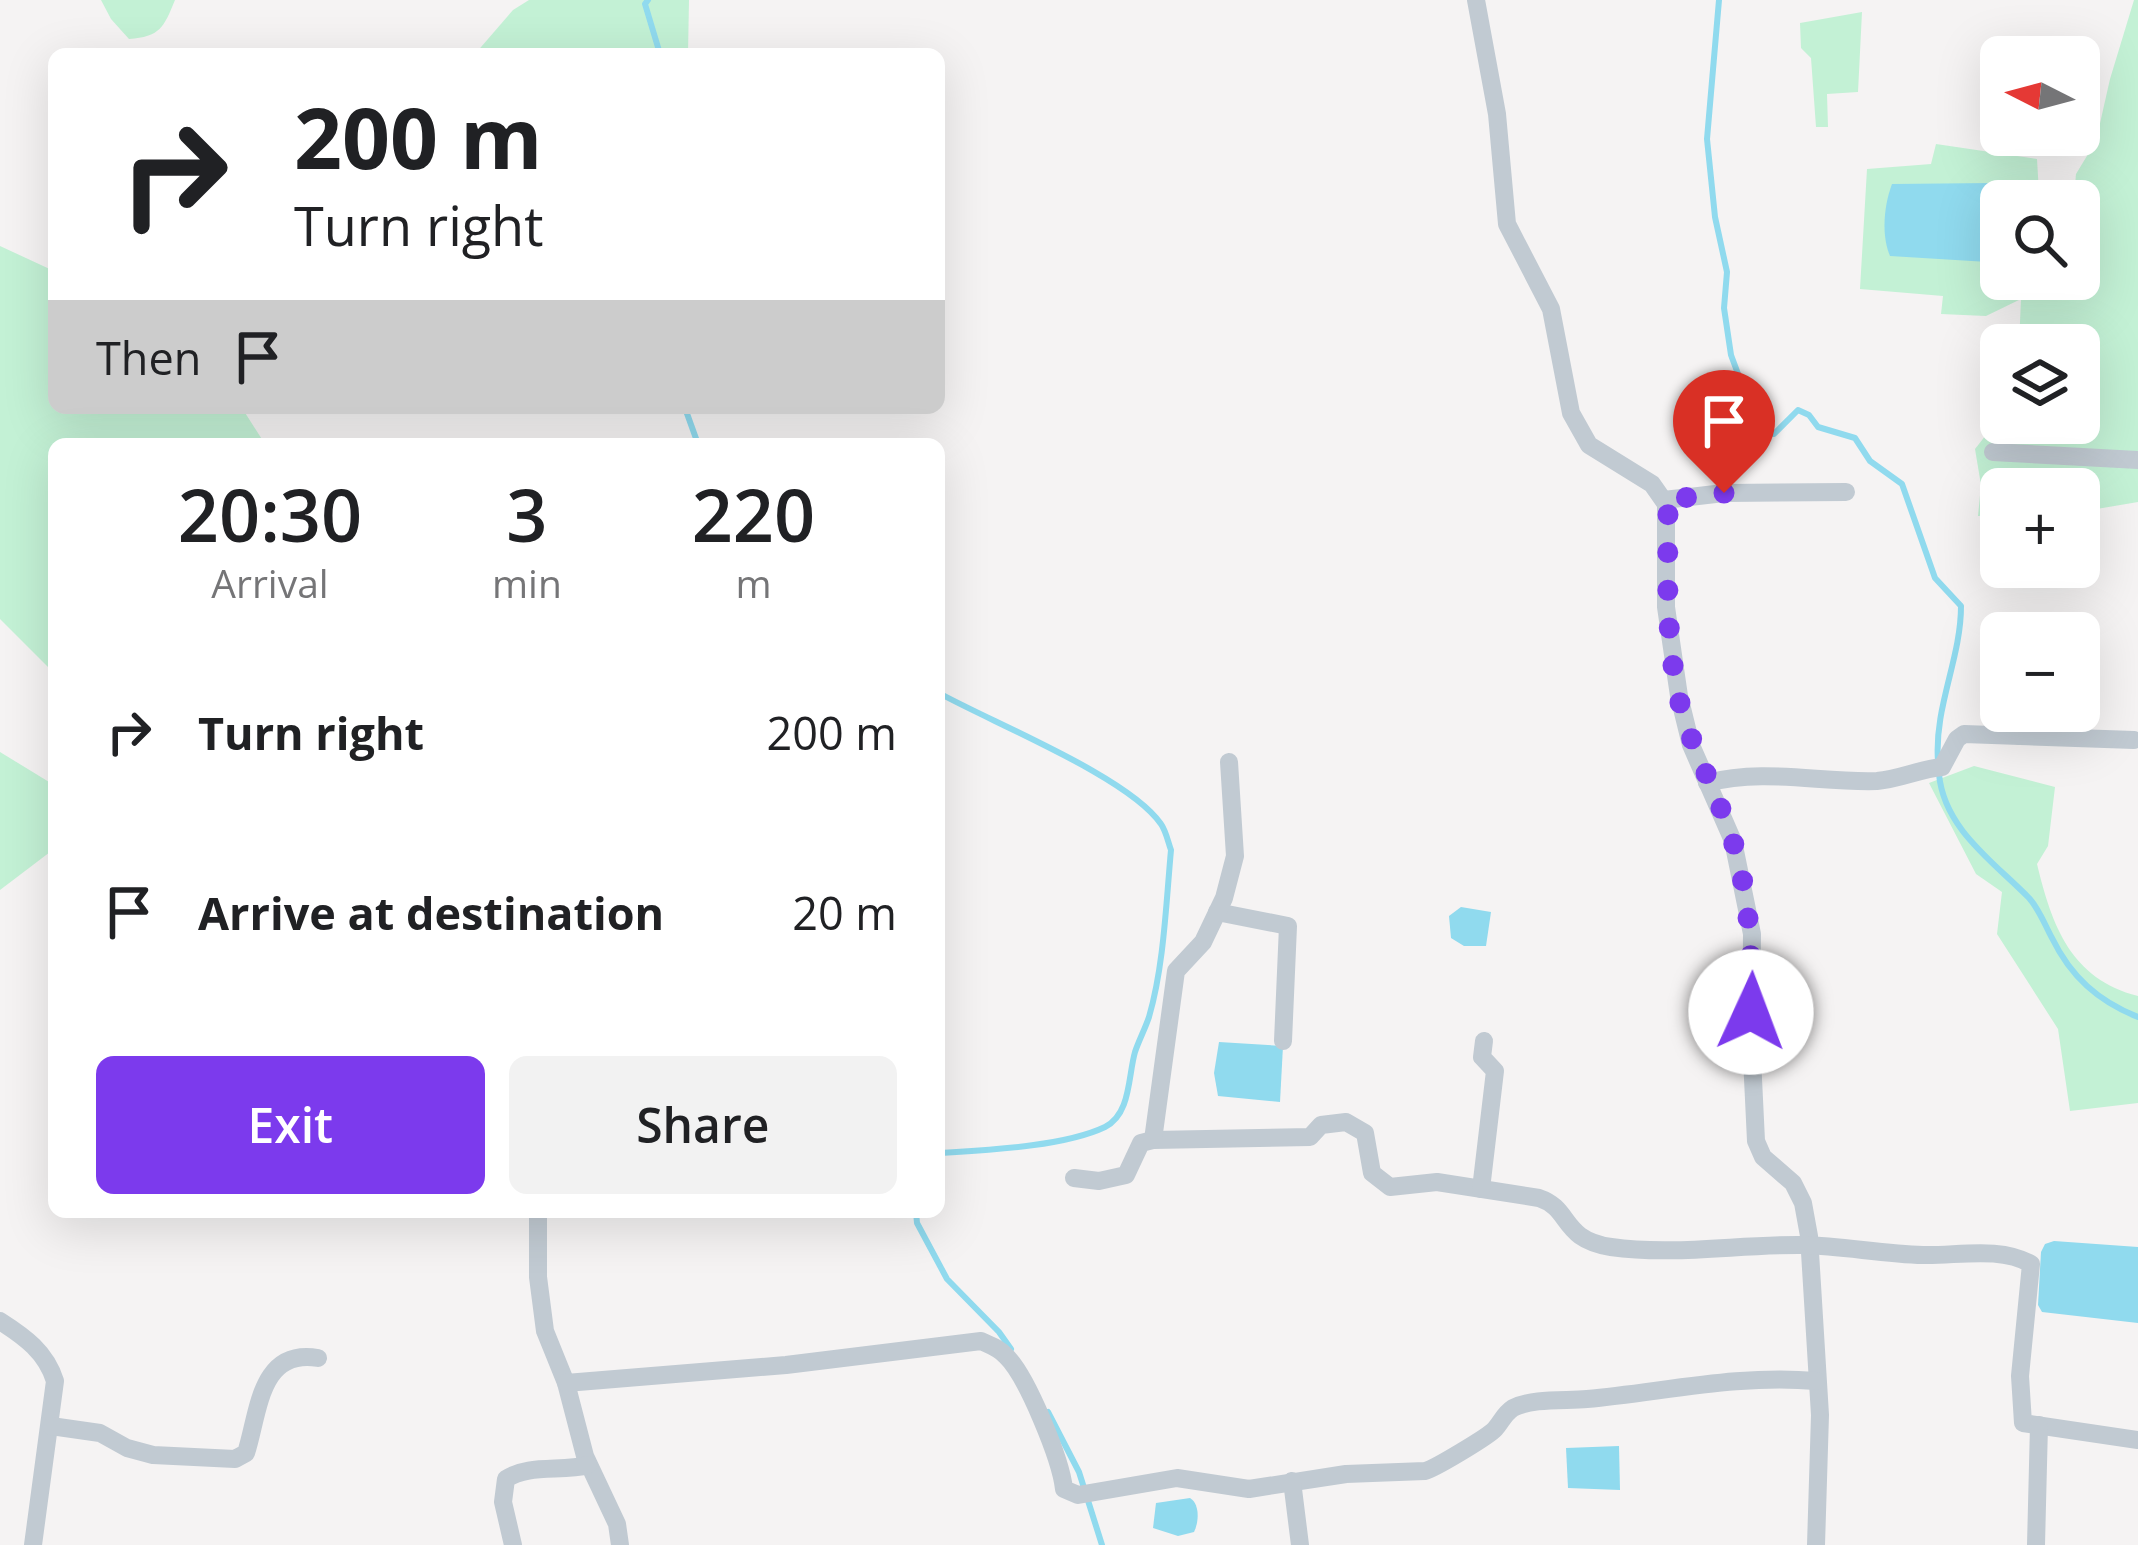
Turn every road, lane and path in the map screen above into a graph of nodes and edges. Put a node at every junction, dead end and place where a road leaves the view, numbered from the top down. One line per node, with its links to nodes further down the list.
1 (1477, 0): 5 (street)
2 (1993, 452): 3 (street)
3 (2138, 460)
4 (1846, 492): 5 (street)
5 (1664, 500): 10 (street)
6 (2020, 732): 7 (street)
7 (2020, 736): 8 (street); 10 (street)
8 (2134, 740)
9 (1229, 761): 11 (street)
10 (1707, 783): 18 (street)
11 (1217, 912): 12 (street); 14 (street)
12 (1283, 1041)
13 (1484, 1041): 16 (street)
14 (1153, 1140): 15 (street); 16 (street)
15 (1074, 1178)
16 (1481, 1189): 18 (street)
17 (538, 1218): 22 (street)
18 (1809, 1245): 21 (street); 23 (street)
19 (0, 1321): 24 (street)
20 (318, 1358): 24 (street)
21 (1816, 1381): 27 (street); 32 (street)
22 (566, 1383): 26 (street); 27 (street)
23 (2039, 1425): 25 (street); 33 (street)
24 (51, 1426): 28 (street)
25 (2138, 1440)
26 (588, 1465): 29 (street); 30 (street)
27 (1292, 1481): 31 (street)
28 (33, 1545)
29 (513, 1545)
30 (620, 1545)
31 (1300, 1545)
32 (1816, 1545)
33 (2036, 1545)

